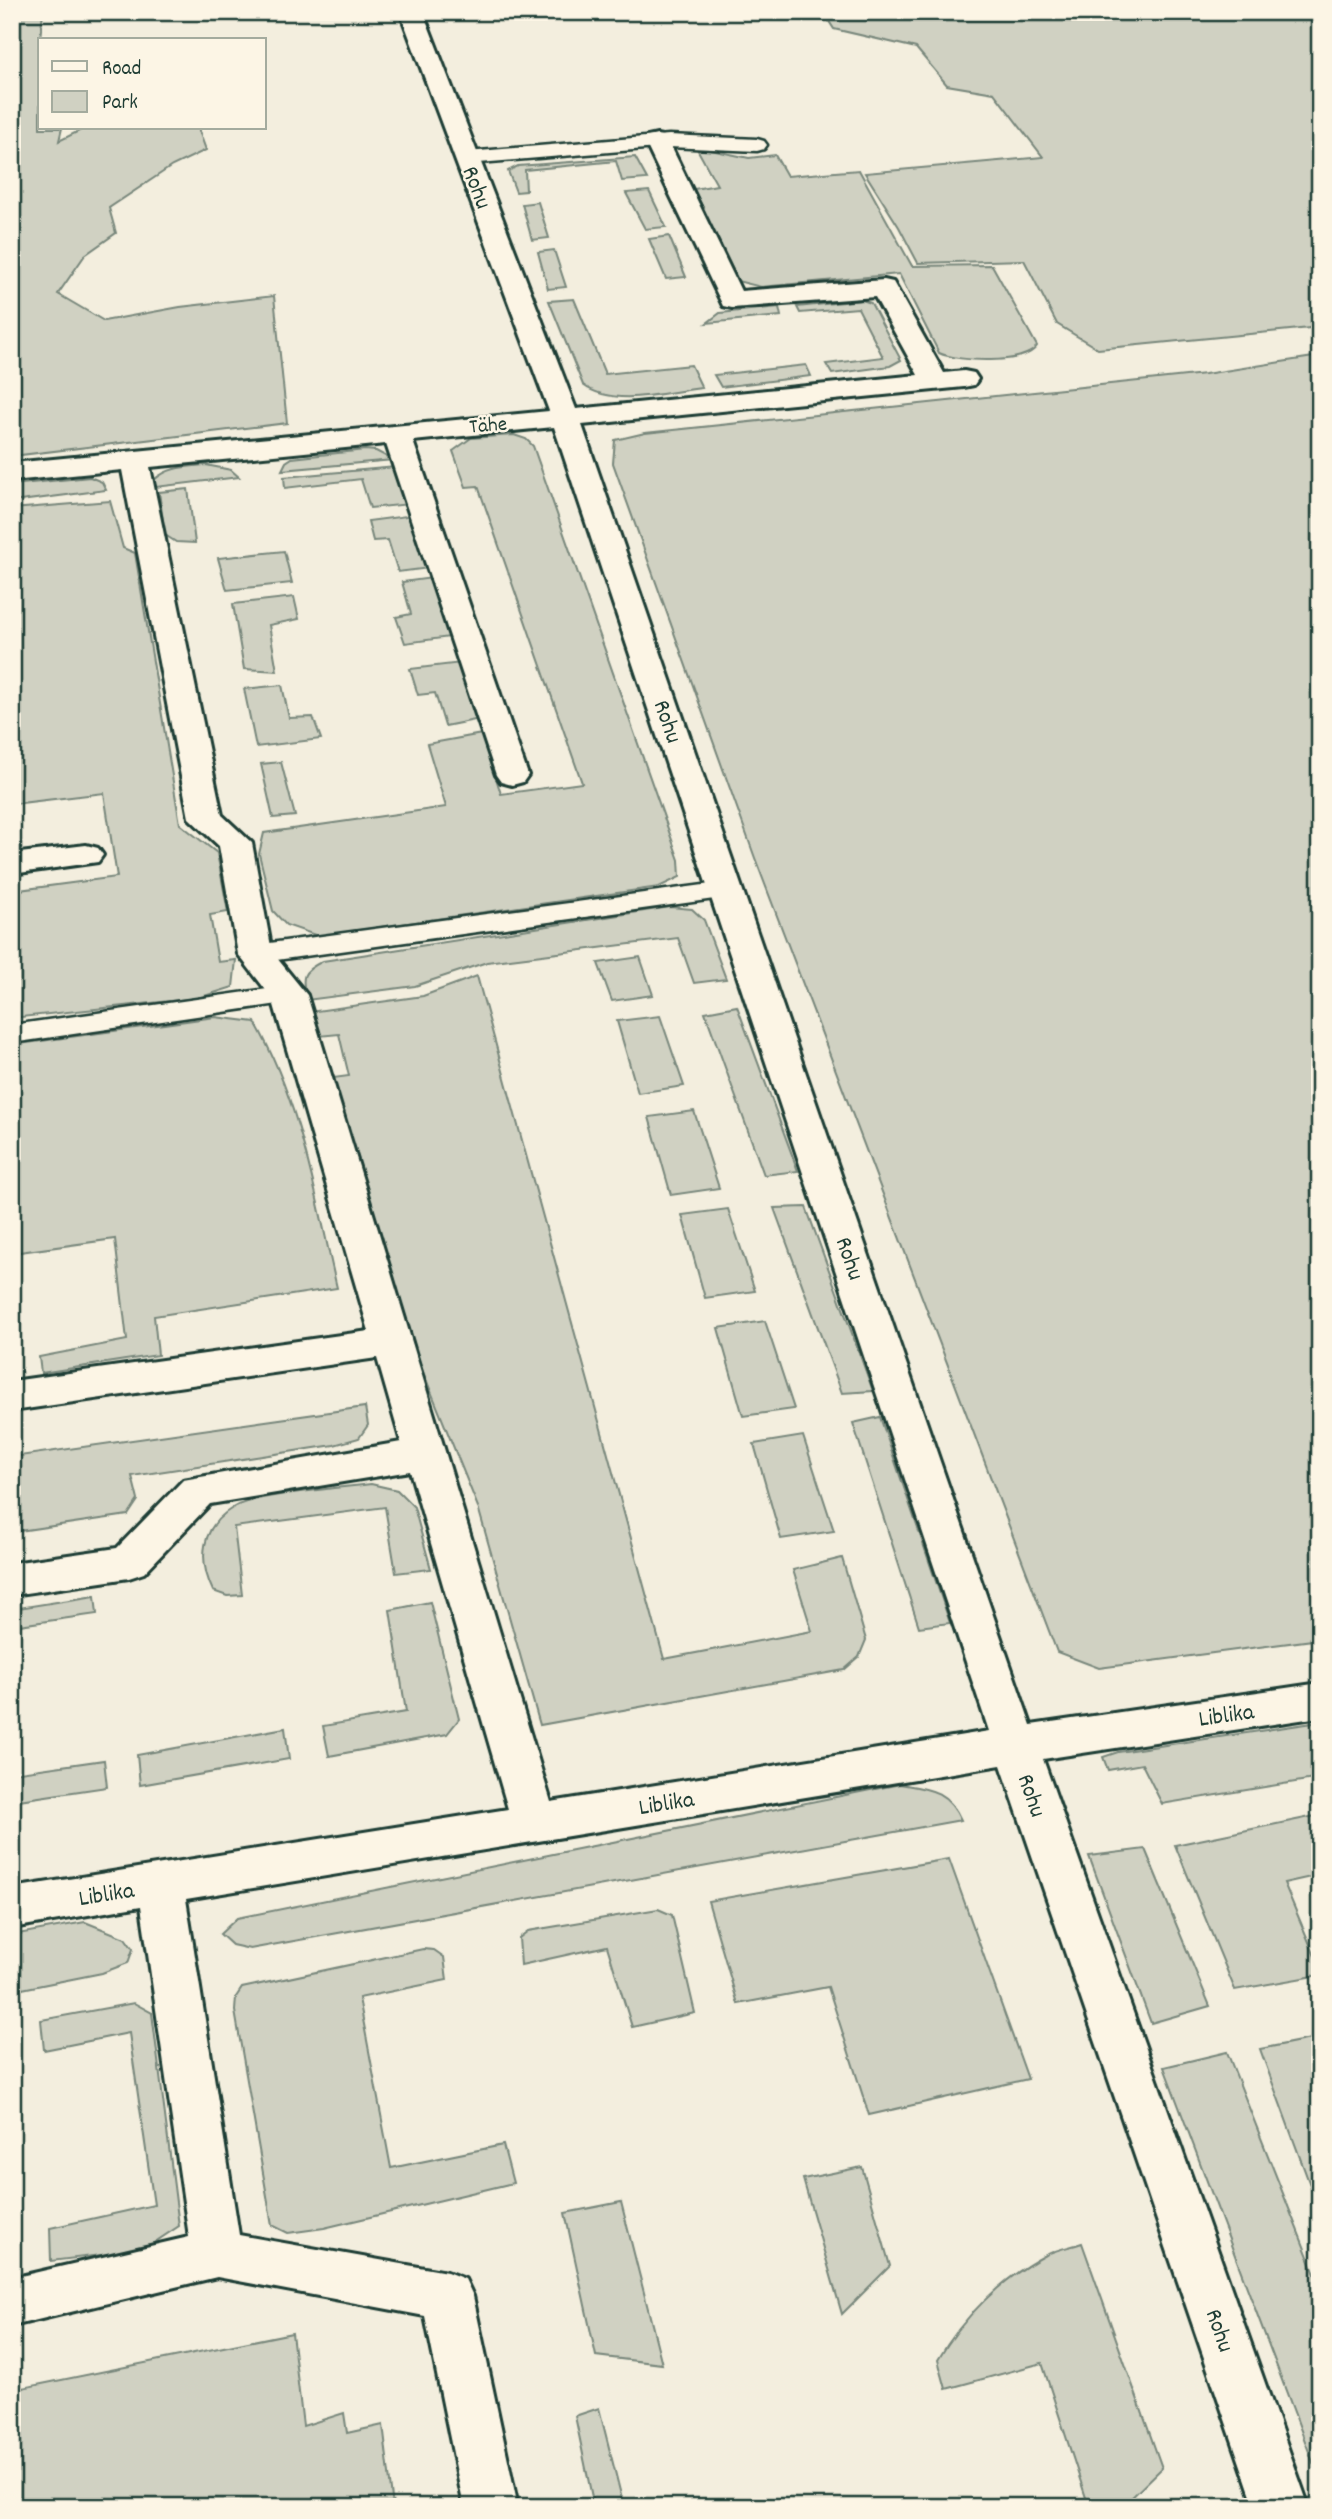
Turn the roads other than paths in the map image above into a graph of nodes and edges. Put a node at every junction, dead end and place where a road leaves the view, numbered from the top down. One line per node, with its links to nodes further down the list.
1 (411, 12): 4 (street, Rohu)
2 (657, 142): 3 (lane); 4 (lane); 6 (street)
3 (757, 145)
4 (467, 158): 7 (street, Rohu)
5 (964, 379): 6 (street, Tähe)
6 (935, 382): 7 (street, Tähe)
7 (565, 417): 8 (street, Tähe); 14 (street, Rohu)
8 (396, 433): 9 (street, Tähe); 11 (street)
9 (134, 459): 10 (street, Tähe); 15 (street)
10 (12, 472)
11 (512, 775)
12 (86, 855): 13 (street)
13 (12, 864)
14 (726, 890): 15 (lane); 23 (street, Rohu)
15 (255, 954): 16 (street)
16 (289, 995): 17 (lane); 18 (street)
17 (12, 1034)
18 (392, 1342): 19 (street); 20 (street)
19 (12, 1396)
20 (425, 1453): 21 (street); 24 (street)
21 (12, 1579)
22 (1320, 1700): 23 (street, Liblika)
23 (1016, 1745): 24 (street, Liblika); 30 (street, Rohu)
24 (535, 1823): 25 (street, Liblika)
25 (161, 1884): 26 (street, Liblika); 27 (street)
26 (12, 1908)
27 (217, 2254): 28 (street); 29 (street)
28 (12, 2302)
29 (491, 2507)
30 (1282, 2507)

